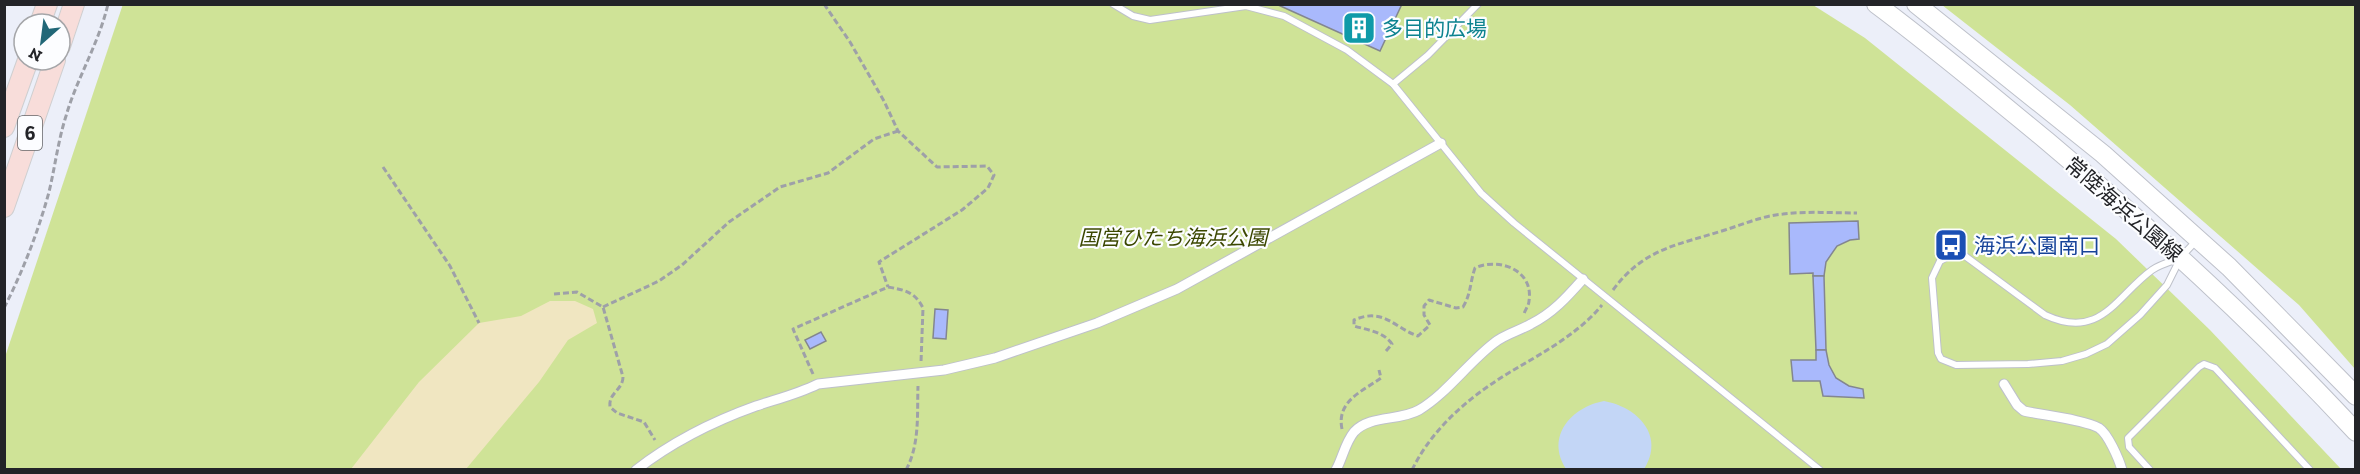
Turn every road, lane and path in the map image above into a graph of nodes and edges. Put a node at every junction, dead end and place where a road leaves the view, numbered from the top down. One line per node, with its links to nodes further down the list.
1 (108, 4): 21 (path)
2 (824, 4): 11 (path)
3 (1113, 4): 9 (lane)
4 (1478, 4): 9 (lane)
5 (1876, 4): 16 (main road, 常陸海浜公園線)
6 (1916, 4): 15 (main road, 常陸海浜公園線)
7 (24, 72): 10 (main road, 6)
8 (51, 72): 14 (main road, 6)
9 (1393, 84): 12 (lane)
10 (4, 128)
11 (898, 131): 18 (path); 20 (path)
12 (1441, 143): 17 (lane); 34 (street)
13 (383, 167): 22 (path)
14 (4, 207)
15 (2197, 240): 16 (lane); 30 (main road, 常陸海浜公園線)
16 (2181, 257): 16 (lane); 31 (main road, 常陸海浜公園線)
17 (1583, 279): 23 (street); 37 (lane)
18 (888, 287): 25 (path); 27 (path)
19 (554, 294): 20 (path)
20 (603, 307): 32 (path)
21 (4, 308)
22 (479, 323)
23 (1517, 330): 24 (path); 33 (street)
24 (1386, 351)
25 (920, 364)
26 (1379, 370): 33 (path)
27 (814, 376)
28 (918, 381): 35 (path)
29 (2004, 384): 38 (street)
30 (2355, 396)
31 (2355, 432)
32 (655, 440)
33 (1348, 441): 36 (street)
34 (636, 470)
35 (906, 470)
36 (1336, 470)
37 (1820, 470)
38 (2122, 470)
39 (2150, 470): 40 (lane)
40 (2310, 470)

